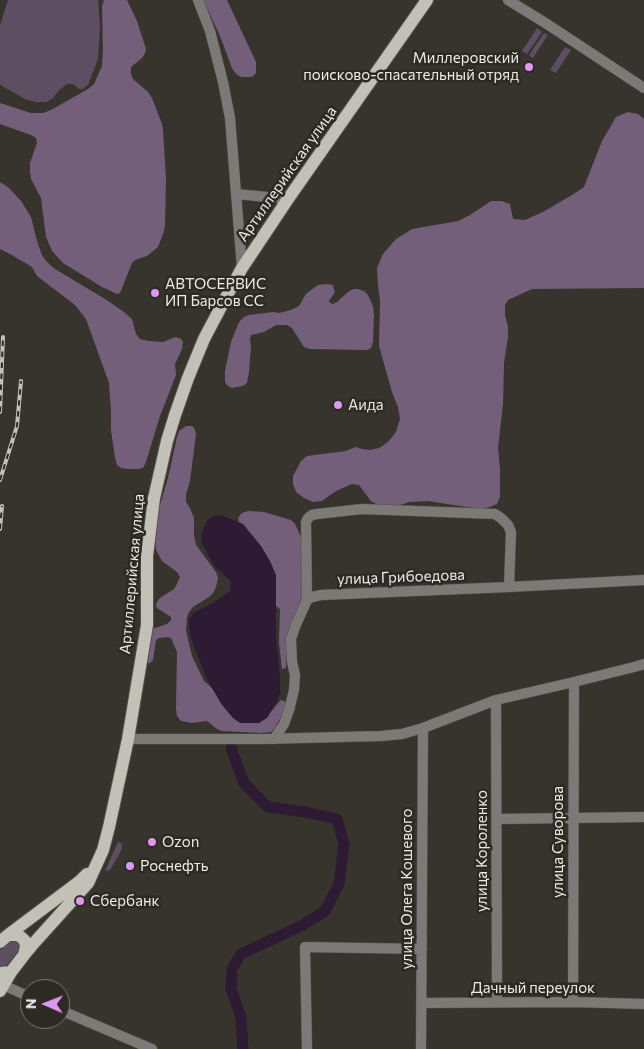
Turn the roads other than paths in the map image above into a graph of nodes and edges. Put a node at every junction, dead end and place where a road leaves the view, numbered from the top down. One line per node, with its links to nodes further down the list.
1 (198, 0): 5 (street, Артиллерийская улица)
2 (428, 0): 6 (main road, Артиллерийская улица)
3 (508, 0): 4 (street)
4 (644, 88)
5 (236, 194): 6 (street); 7 (street, Артиллерийская улица)
6 (288, 199): 7 (main road, Артиллерийская улица)
7 (242, 268): 16 (main road, Артиллерийская улица)
8 (644, 580): 9 (street, улица Грибоедова)
9 (509, 587): 10 (street, улица Грибоедова); 10 (street)
10 (307, 600): 15 (street)
11 (644, 664): 12 (street)
12 (574, 682): 13 (street); 18 (street, улица Суворова)
13 (496, 700): 14 (street); 19 (street, улица Короленко)
14 (423, 728): 15 (street); 22 (street, улица Олега Кошевого)
15 (274, 738): 16 (street)
16 (128, 740): 20 (main road, Артиллерийская улица)
17 (644, 817): 18 (street)
18 (573, 818): 19 (street); 27 (street, улица Суворова)
19 (497, 819): 26 (street, улица Короленко)
20 (96, 865): 21 (main road, Артиллерийская улица); 23 (main road, Артиллерийская улица)
21 (4, 938): 23 (main road, Артиллерийская улица)
22 (422, 949): 28 (street, улица Олега Кошевого); 32 (street)
23 (24, 955): 24 (main road, Артиллерийская улица)
24 (4, 981): 25 (street)
25 (20, 991)
26 (497, 1002): 27 (street, Дачный переулок); 28 (street, Дачный переулок)
27 (573, 1002): 29 (street, Дачный переулок)
28 (421, 1003): 33 (street, улица Олега Кошевого)
29 (644, 1004)
30 (70, 1014): 31 (street)
31 (152, 1049)
32 (307, 1049)
33 (421, 1049)

